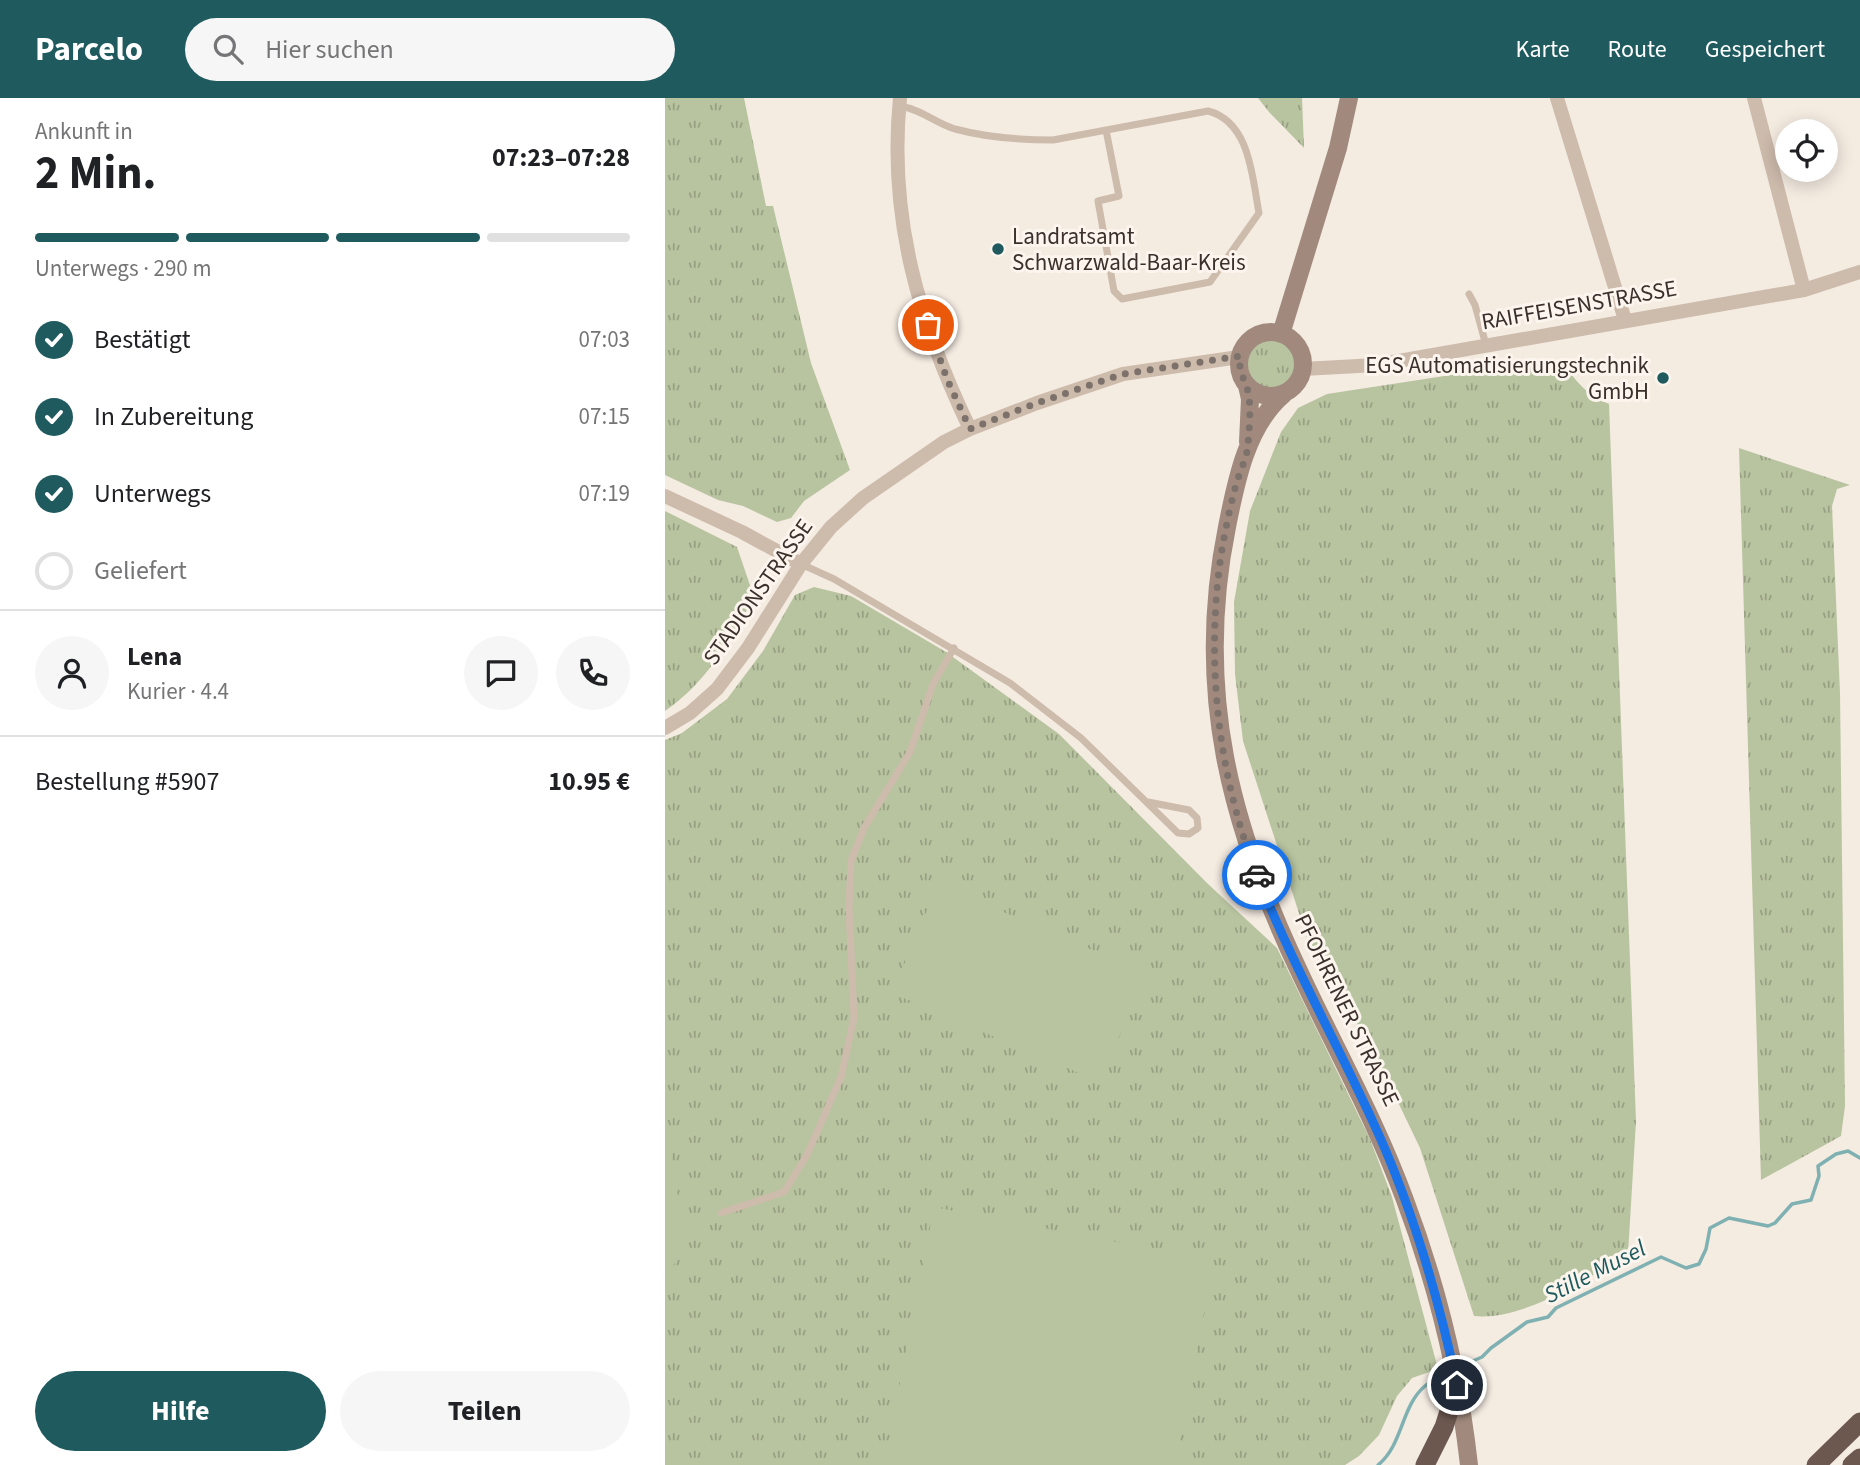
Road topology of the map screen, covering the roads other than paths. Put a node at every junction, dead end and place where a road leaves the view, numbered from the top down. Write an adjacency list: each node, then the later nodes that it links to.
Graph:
1 (1349, 98): 10 (main road)
2 (1557, 98): 9 (street)
3 (1755, 98): 7 (street)
4 (900, 102): 5 (lane); 16 (street)
5 (1106, 130): 5 (lane)
6 (1860, 272): 7 (street, RAIFFEISENSTRASSE)
7 (1804, 289): 9 (street, RAIFFEISENSTRASSE)
8 (1469, 293): 11 (lane)
9 (1625, 320): 11 (street, RAIFFEISENSTRASSE)
10 (1281, 334): 12 (main road); 13 (main road)
11 (1486, 345): 13 (street, RAIFFEISENSTRASSE)
12 (1240, 356): 14 (main road); 16 (street, STADIONSTRASSE)
13 (1303, 369): 15 (main road)
14 (1247, 386): 15 (main road); 17 (main road, PFOHRENER STRASSE)
15 (1284, 394): 17 (main road, PFOHRENER STRASSE)
16 (970, 429): 19 (street, STADIONSTRASSE)
17 (1247, 449): 24 (main road, PFOHRENER STRASSE)
18 (665, 496): 19 (street)
19 (801, 564): 20 (lane); 21 (street, STADIONSTRASSE)
20 (954, 648): 22 (lane); 23 (lane)
21 (665, 727)
22 (1148, 802): 22 (lane)
23 (721, 1213)
24 (1457, 1385): 27 (highway); 28 (main road, PFOHRENER STRASSE)
25 (1860, 1422): 29 (highway)
26 (1860, 1458): 30 (highway)
27 (1425, 1465)
28 (1469, 1465)
29 (1816, 1465)
30 (1852, 1465)

